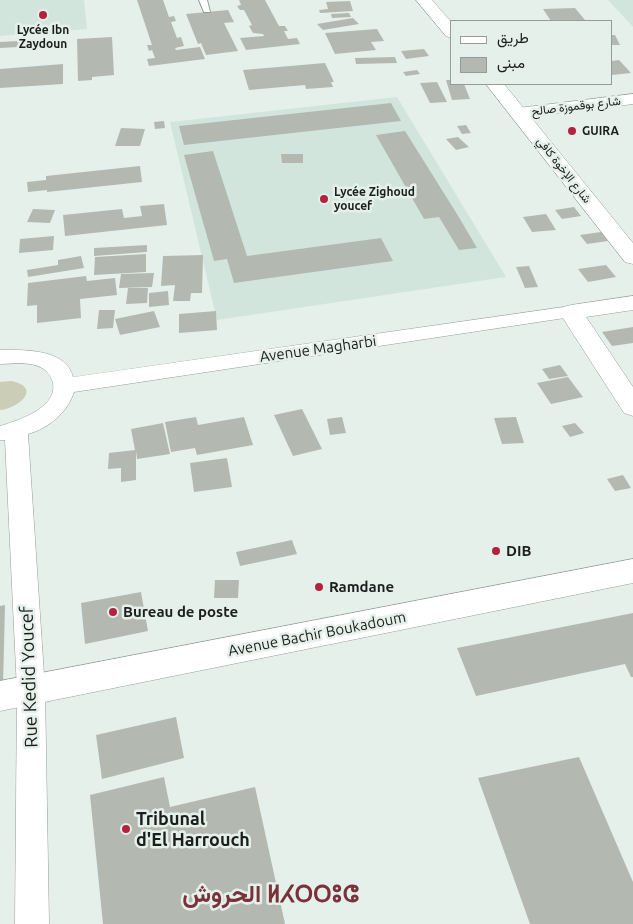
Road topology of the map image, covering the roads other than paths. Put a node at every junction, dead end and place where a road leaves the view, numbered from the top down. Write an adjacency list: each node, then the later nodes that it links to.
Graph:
1 (203, 0): 3 (lane)
2 (424, 0): 4 (main road)
3 (207, 10)
4 (450, 31)
5 (496, 85): 7 (main road, شارع الإخوة كافي)
6 (633, 100): 7 (street, شارع بوقموزة صالح)
7 (519, 113): 8 (main road, شارع الإخوة كافي)
8 (633, 257)
9 (633, 303): 10 (main road)
10 (571, 312): 12 (street, Avenue Magharbi); 13 (main road)
11 (0, 357): 12 (street)
12 (65, 386): 14 (street)
13 (633, 407)
14 (8, 432): 16 (street, Rue Kedid Youcef)
15 (633, 571): 16 (main road, Avenue Bachir Boukadoum)
16 (31, 690): 17 (main road, Avenue Bachir Boukadoum); 18 (street, Rue Kedid Youcef)
17 (0, 696)
18 (32, 924)

